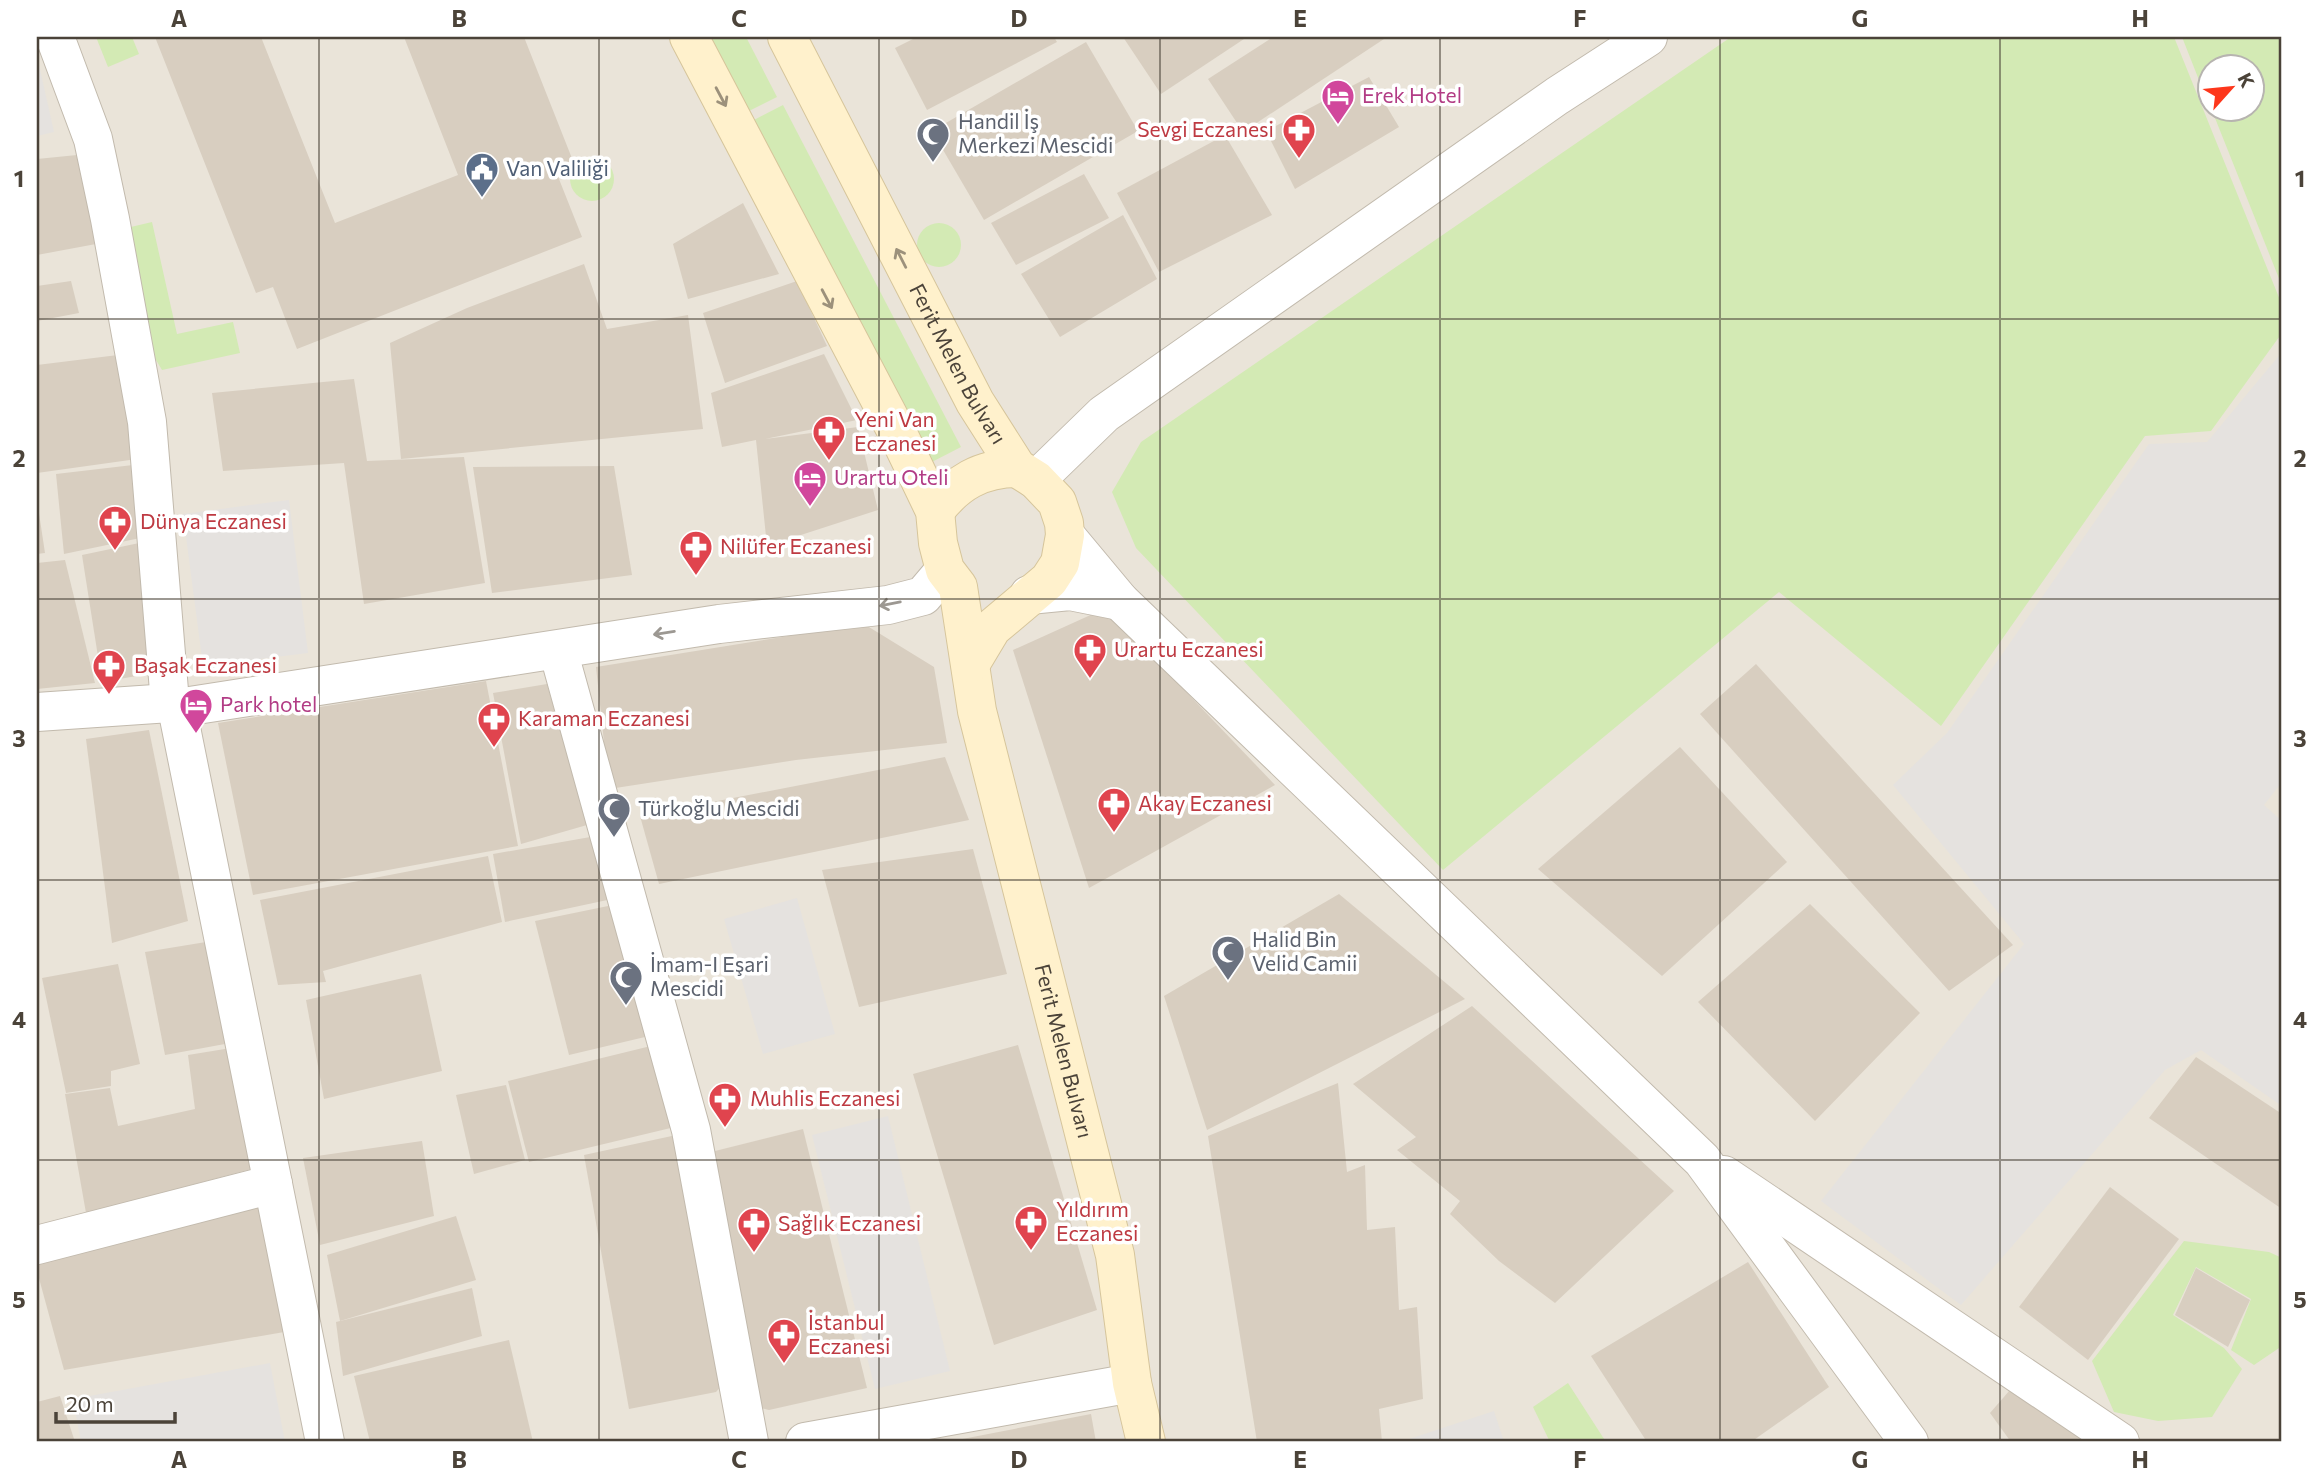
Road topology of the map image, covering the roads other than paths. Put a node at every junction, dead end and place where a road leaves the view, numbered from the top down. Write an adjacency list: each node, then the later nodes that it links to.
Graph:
1 (55, 37): 13 (street)
2 (689, 37): 6 (main road, Ferit Melen Bulvarı, one-way to 6)
3 (787, 37): 5 (main road, Ferit Melen Bulvarı, one-way to 3)
4 (1648, 37): 5 (street)
5 (1026, 474): 6 (main road); 7 (main road, Ferit Melen Bulvarı)
6 (935, 511): 8 (main road, Ferit Melen Bulvarı)
7 (1065, 535): 9 (main road, Ferit Melen Bulvarı); 10 (street)
8 (952, 578): 9 (main road); 11 (street, one-way to 11); 12 (main road, Ferit Melen Bulvarı)
9 (1029, 595): 10 (street); 12 (main road, Ferit Melen Bulvarı)
10 (1120, 601): 15 (street)
11 (558, 650): 13 (street); 20 (street)
12 (971, 663): 18 (main road, Ferit Melen Bulvarı)
13 (174, 705): 14 (street); 16 (street)
14 (37, 712)
15 (1702, 1160): 23 (street); 24 (street)
16 (273, 1184): 17 (street); 19 (street)
17 (37, 1245)
18 (1132, 1383): 21 (street); 22 (main road, Ferit Melen Bulvarı)
19 (325, 1442)
20 (749, 1442)
21 (805, 1442)
22 (1146, 1442)
23 (1909, 1442)
24 (2120, 1442)

